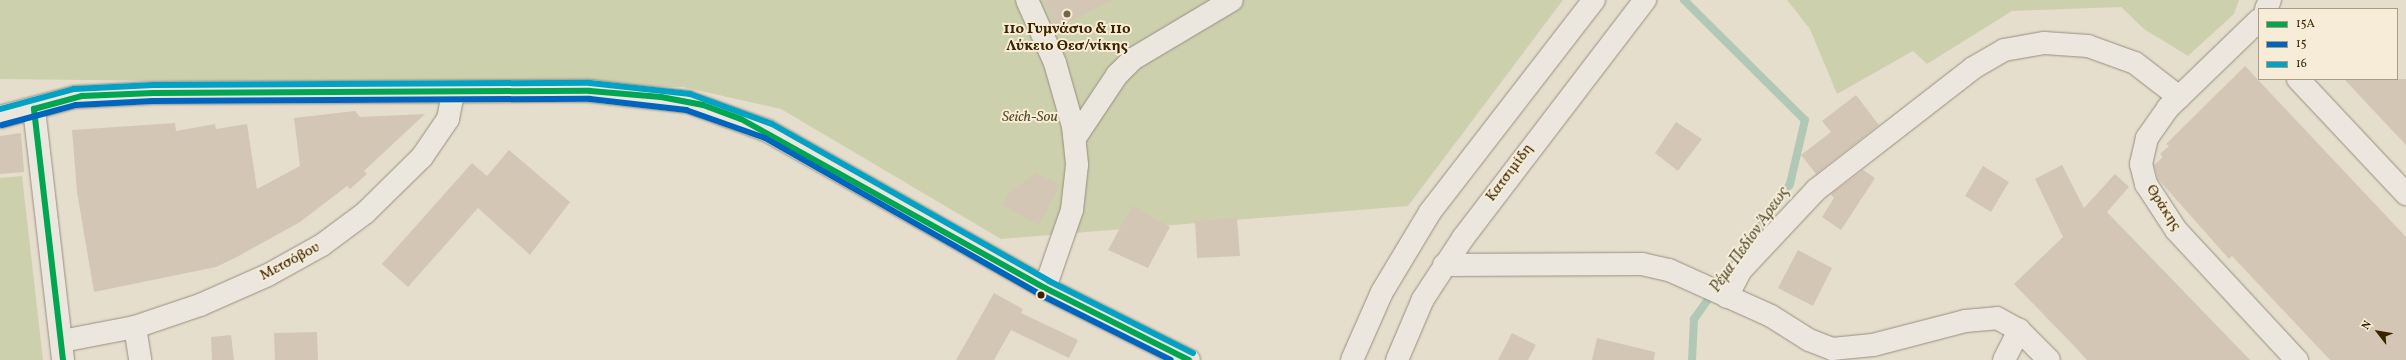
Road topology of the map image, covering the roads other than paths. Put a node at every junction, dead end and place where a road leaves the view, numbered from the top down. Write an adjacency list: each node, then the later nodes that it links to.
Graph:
1 (1027, 0): 11 (street)
2 (1232, 0): 11 (street)
3 (1594, 0): 22 (street)
4 (1645, 0): 13 (street, Κατσιμίδη)
5 (2256, 29): 8 (street, Θράκης)
6 (2299, 80): 12 (street)
7 (453, 93): 9 (street); 14 (street); 17 (street, Μετσόβου)
8 (2179, 97): 15 (street); 26 (street, Θράκης)
9 (34, 109): 10 (street); 18 (street)
10 (0, 117)
11 (1075, 138): 14 (street)
12 (2406, 194)
13 (1444, 264): 15 (street); 23 (street, Κατσιμίδη)
14 (1045, 288): 21 (street)
15 (1718, 293): 19 (street)
16 (2012, 325): 19 (street); 24 (street); 25 (street)
17 (135, 327): 18 (street, Μετσόβου); 20 (street)
18 (63, 351)
19 (1834, 355)
20 (140, 360)
21 (1189, 360)
22 (1352, 360)
23 (1397, 360)
24 (2004, 360)
25 (2049, 360)
26 (2298, 360)

